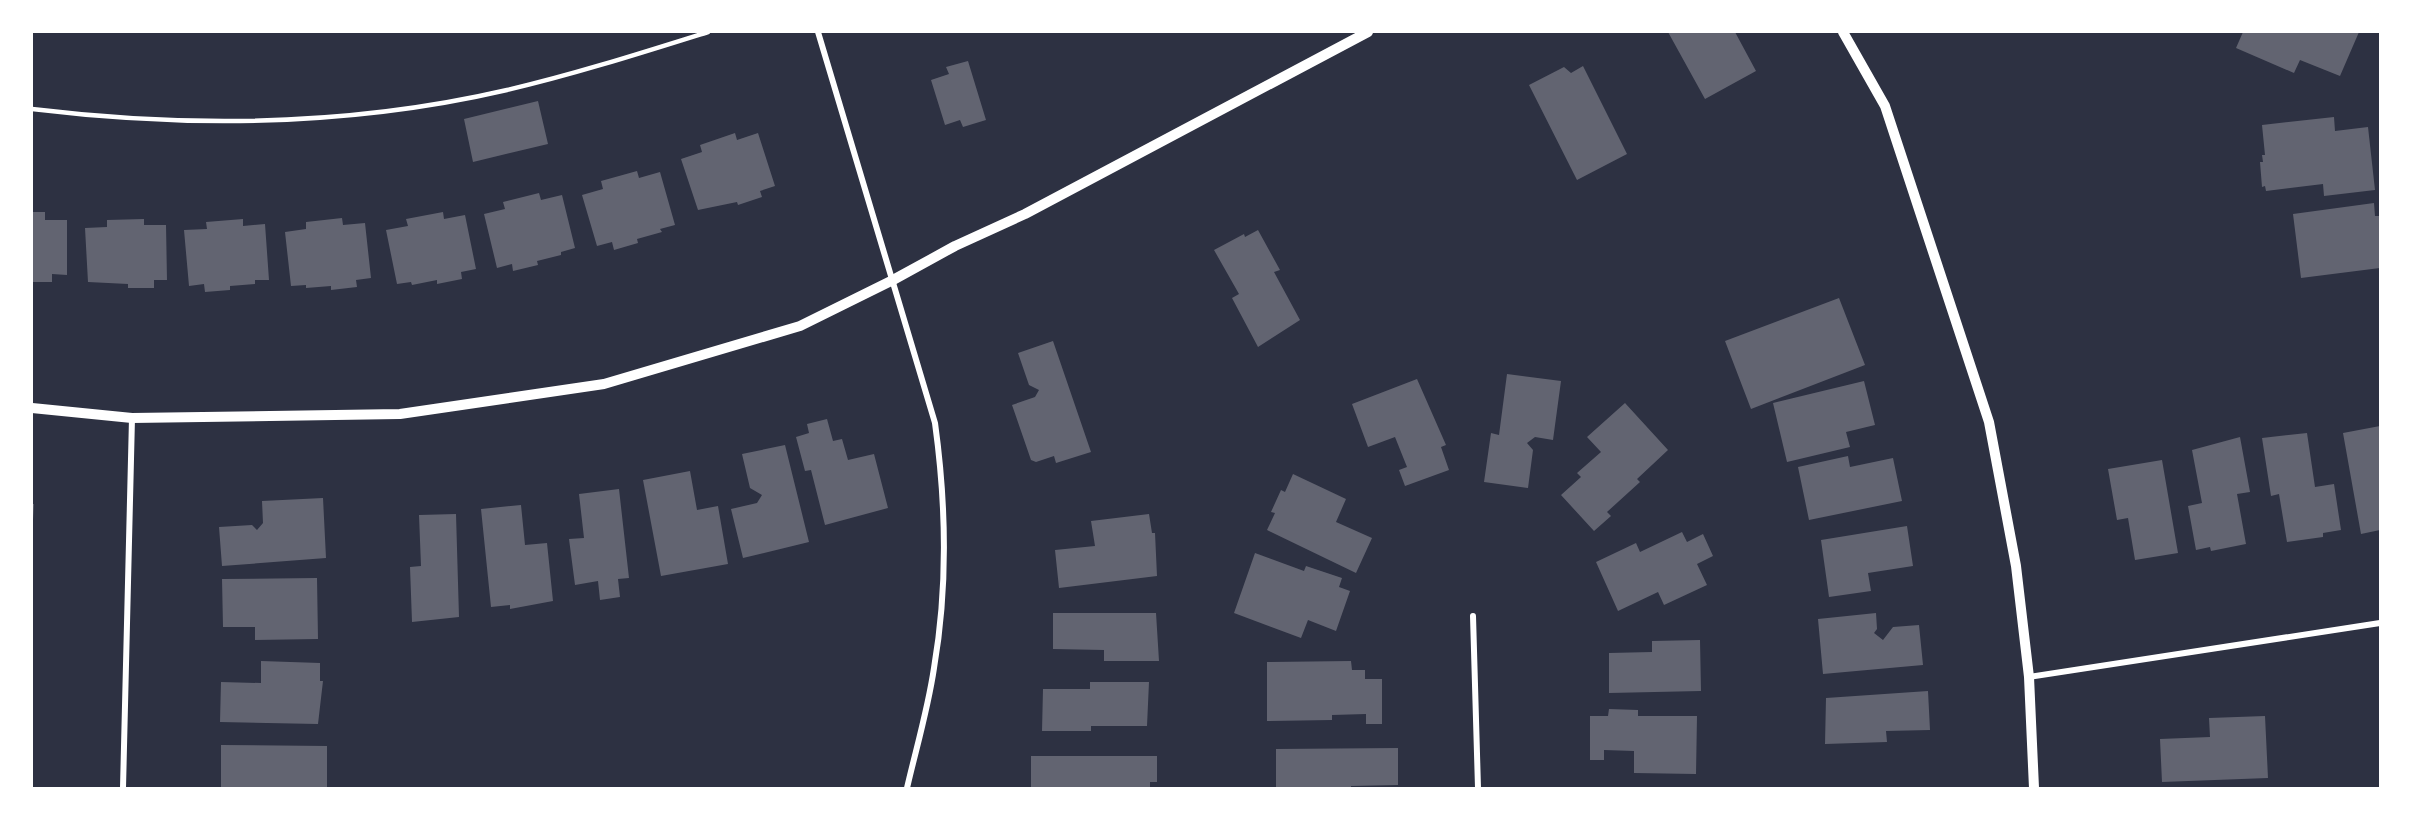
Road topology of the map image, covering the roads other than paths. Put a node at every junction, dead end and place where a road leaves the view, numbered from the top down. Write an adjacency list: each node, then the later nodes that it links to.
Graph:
1 (708, 32): 5 (lane)
2 (819, 32): 6 (street)
3 (1368, 32): 6 (street)
4 (1843, 32): 11 (street)
5 (32, 109)
6 (893, 280): 8 (street); 13 (street)
7 (32, 408): 8 (street)
8 (132, 418): 12 (street)
9 (1473, 616): 14 (street)
10 (2380, 623): 11 (street)
11 (2029, 676): 15 (street)
12 (123, 789)
13 (907, 789)
14 (1478, 789)
15 (2034, 789)

